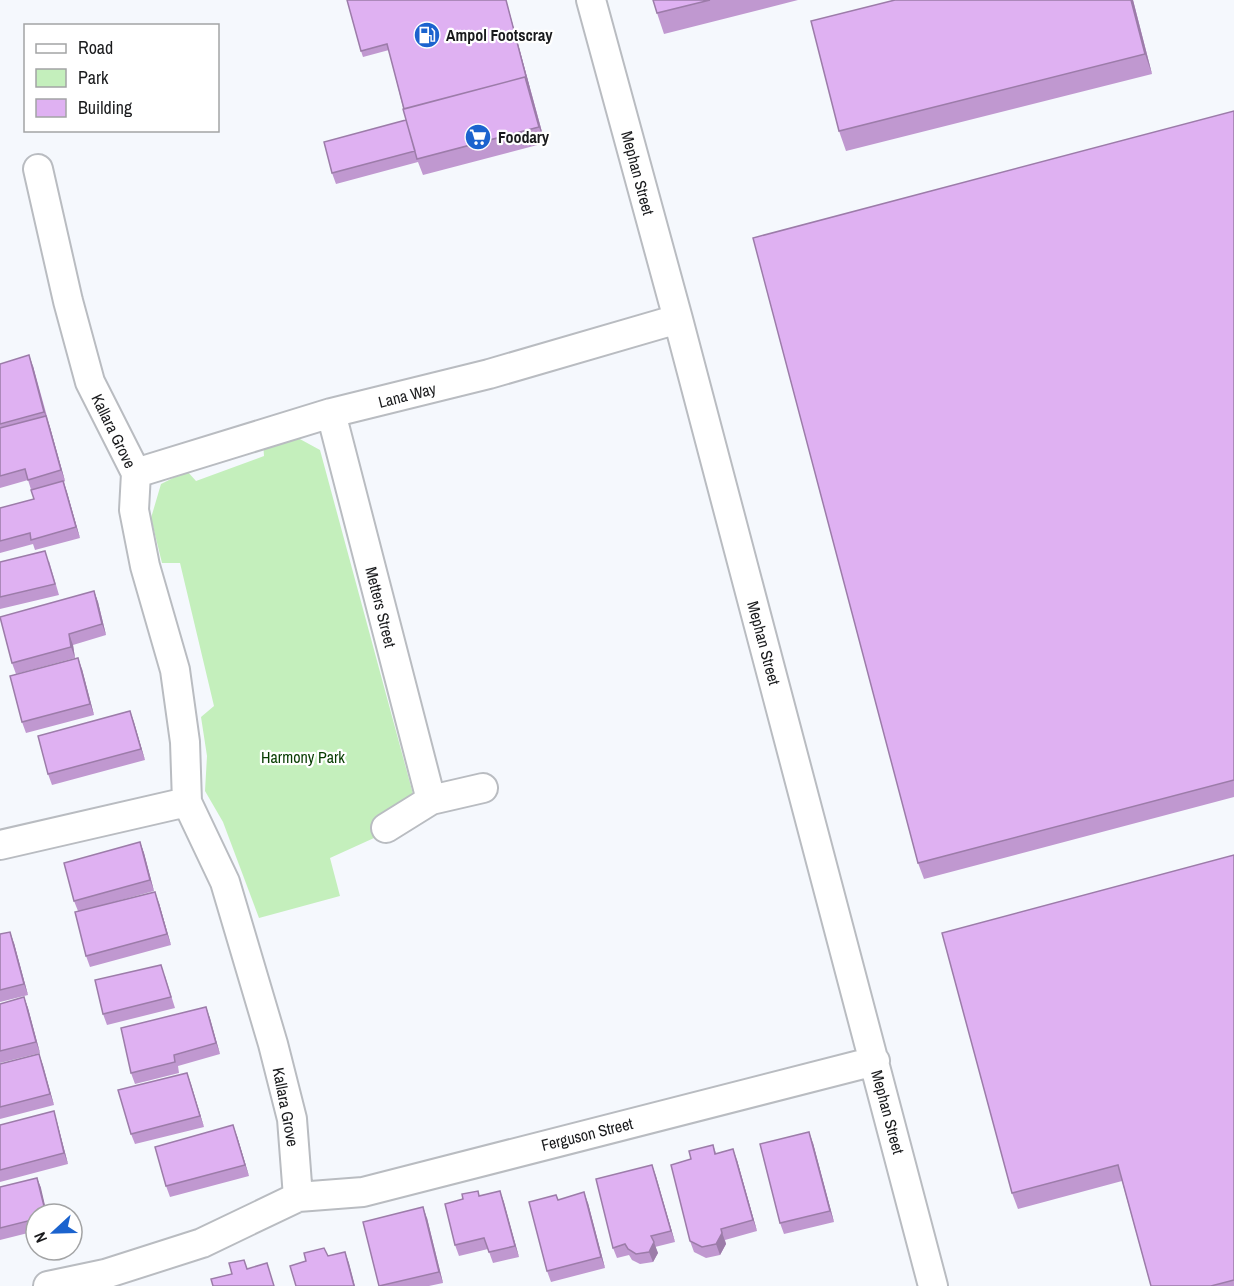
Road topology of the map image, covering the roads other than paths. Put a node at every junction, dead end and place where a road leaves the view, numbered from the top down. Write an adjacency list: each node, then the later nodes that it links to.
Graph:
1 (591, 0): 3 (street, Mephan Street)
2 (38, 169): 5 (street, Kallara Grove)
3 (678, 320): 4 (street, Lana Way); 11 (street, Mephan Street)
4 (331, 413): 5 (street, Lana Way); 7 (street, Metters Street)
5 (136, 473): 8 (street, Kallara Grove)
6 (483, 788): 7 (street)
7 (430, 800): 9 (street)
8 (187, 802): 10 (street); 12 (street, Kallara Grove)
9 (386, 828)
10 (0, 845)
11 (874, 1061): 12 (street, Ferguson Street); 14 (street, Mephan Street)
12 (298, 1197): 13 (street)
13 (48, 1286)
14 (933, 1286)

